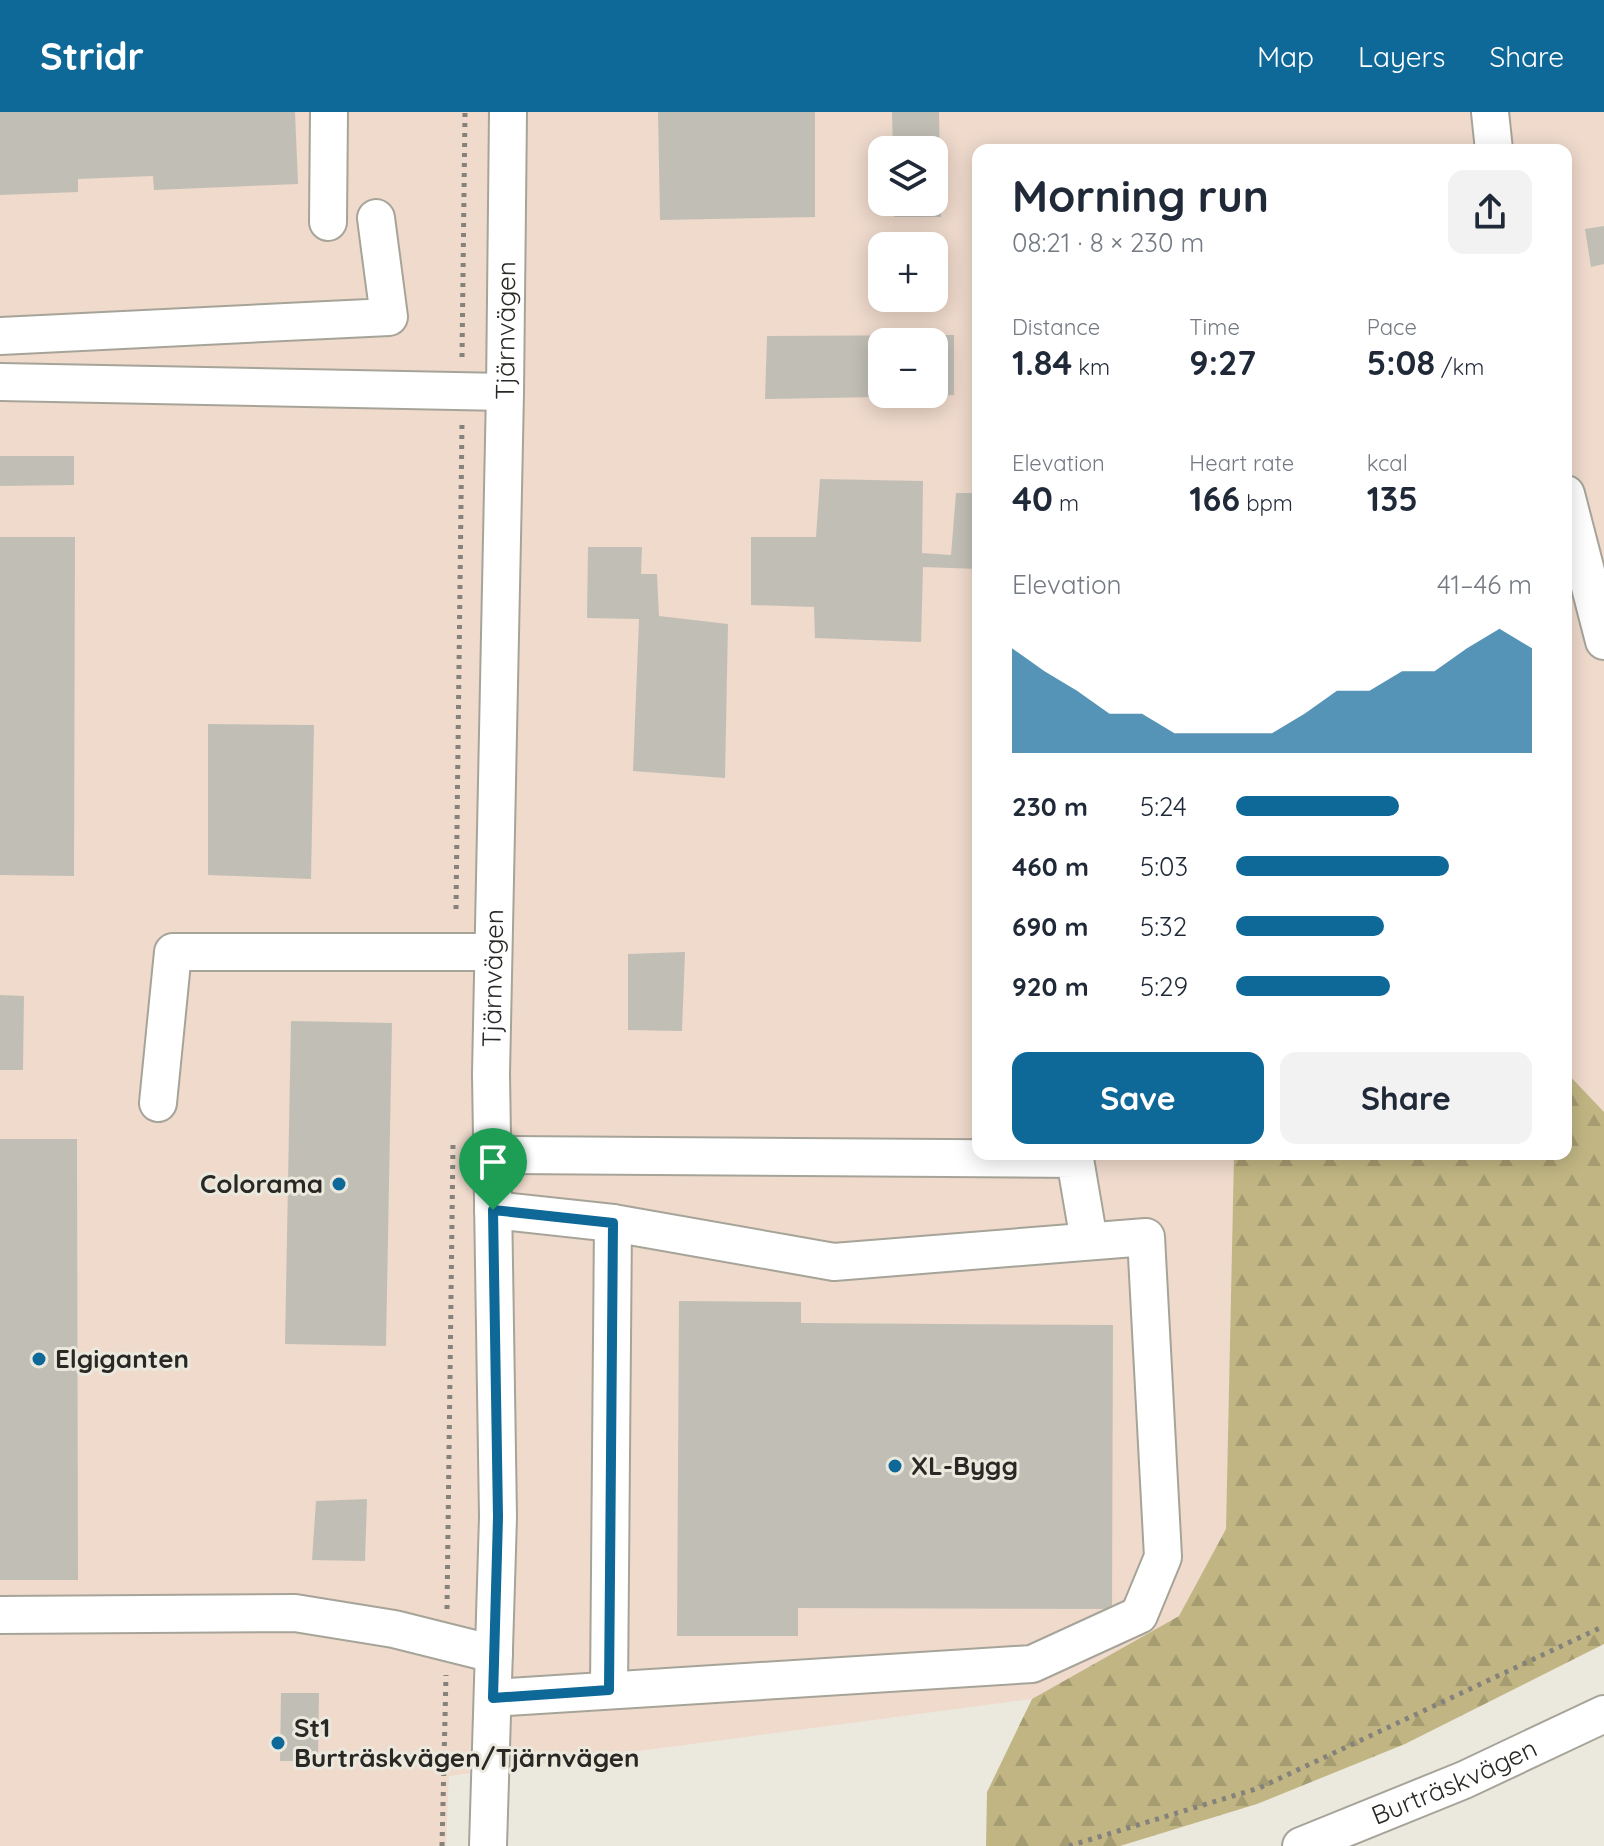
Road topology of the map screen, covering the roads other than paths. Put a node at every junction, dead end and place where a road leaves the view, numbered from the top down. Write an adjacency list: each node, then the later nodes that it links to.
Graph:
1 (329, 112): 6 (street)
2 (508, 112): 9 (street, Tjärnvägen)
3 (1490, 112): 4 (street)
4 (1493, 144)
5 (376, 218): 7 (street)
6 (328, 222)
7 (0, 336)
8 (0, 382): 9 (street)
9 (505, 392): 12 (street, Tjärnvägen)
10 (1572, 517): 11 (street)
11 (1604, 641)
12 (493, 952): 13 (street); 14 (street, Tjärnvägen)
13 (158, 1103)
14 (492, 1155): 15 (street); 17 (street, Tjärnvägen)
15 (972, 1158)
16 (1075, 1160): 19 (street)
17 (493, 1210): 18 (street); 21 (street, Tjärnvägen)
18 (613, 1223): 19 (street); 22 (street)
19 (1089, 1241): 22 (street)
20 (0, 1615): 21 (street)
21 (494, 1654): 23 (street, Tjärnvägen)
22 (609, 1690): 23 (street)
23 (493, 1698): 25 (street, Tjärnvägen)
24 (1604, 1714): 26 (street, Burträskvägen)
25 (488, 1846)
26 (1301, 1846)

